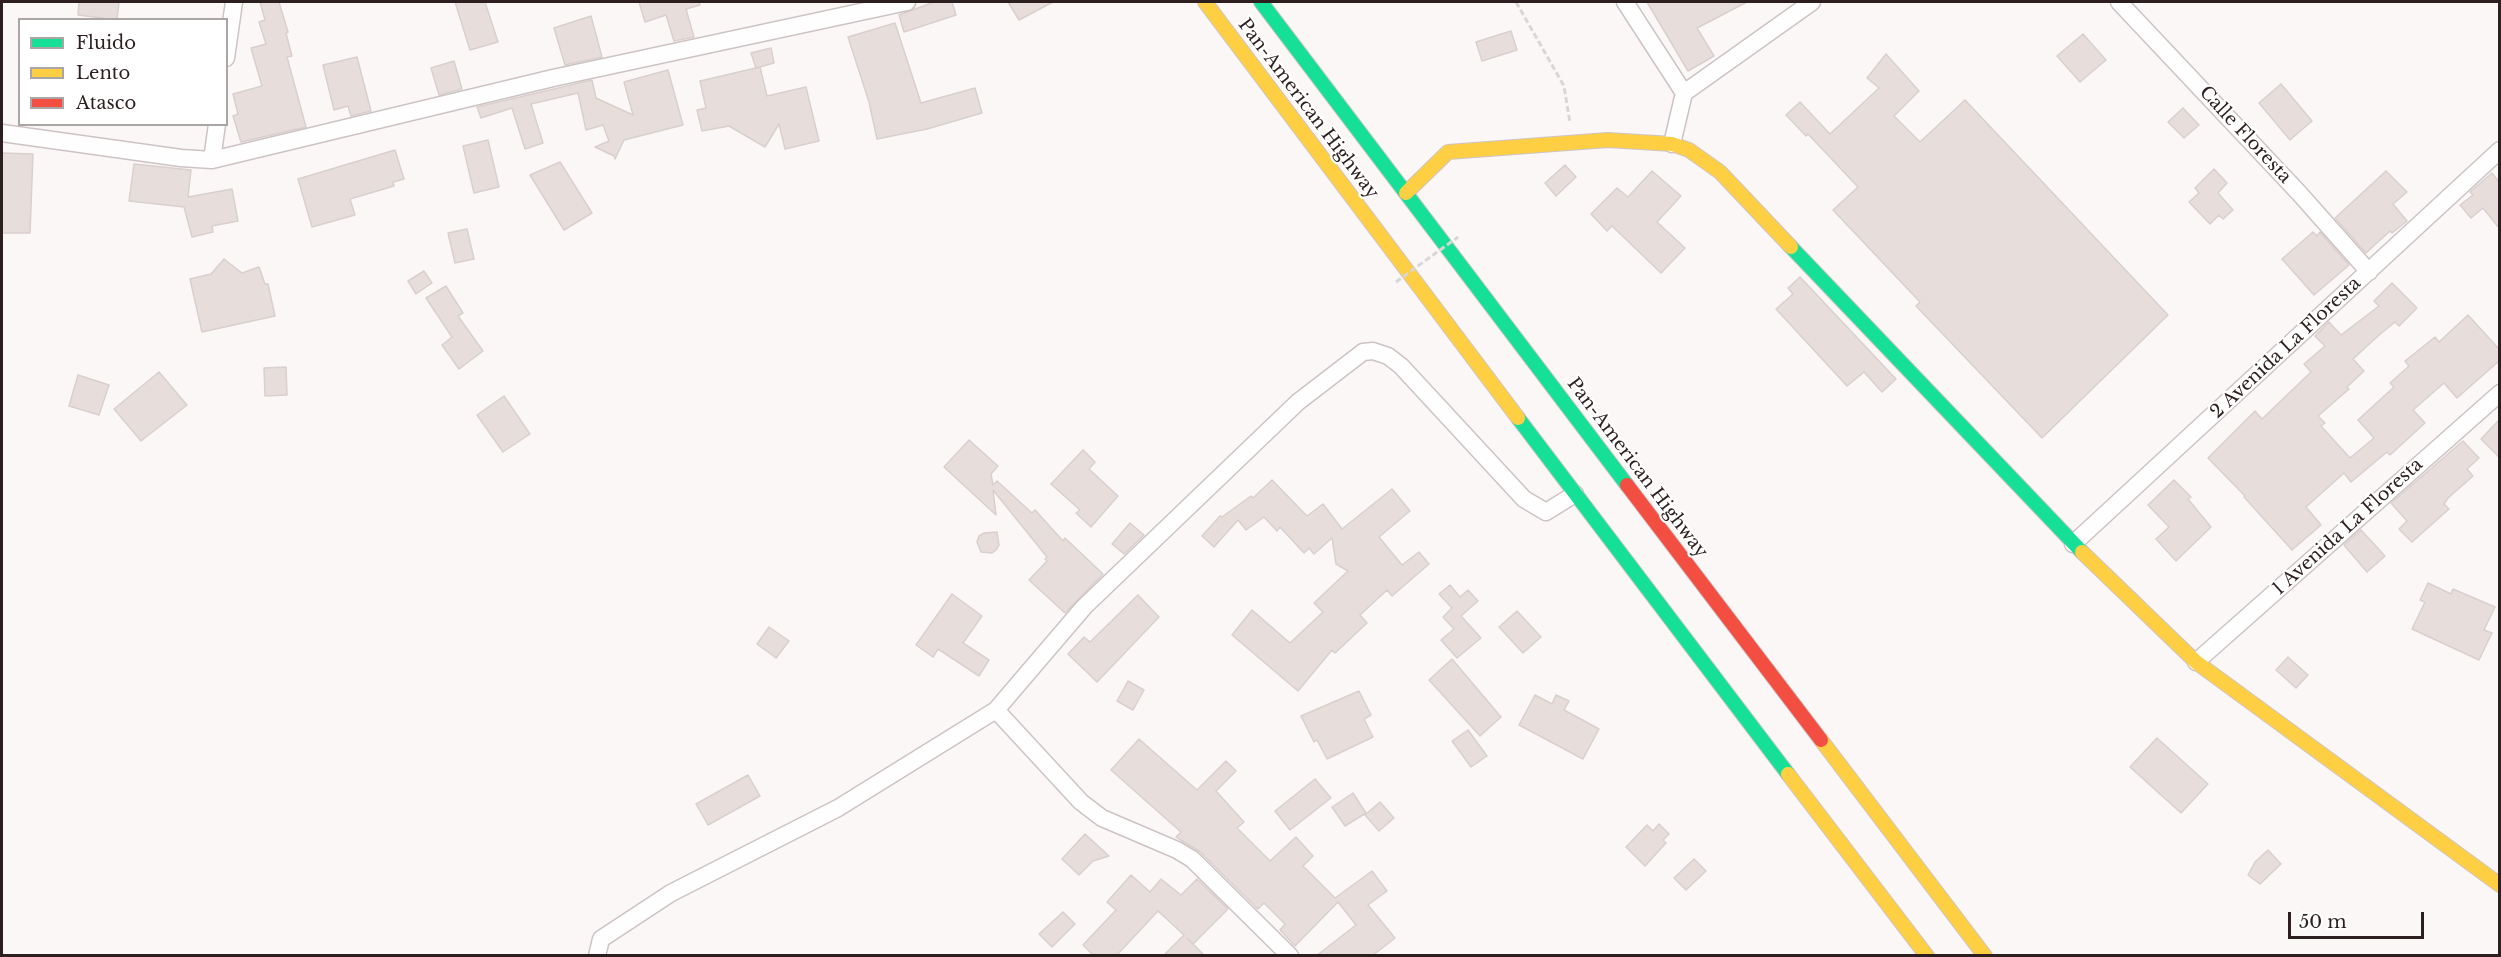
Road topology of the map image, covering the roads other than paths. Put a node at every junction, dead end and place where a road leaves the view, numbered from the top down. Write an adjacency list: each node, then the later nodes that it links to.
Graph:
1 (234, 2): 8 (street)
2 (907, 2): 14 (street)
3 (1204, 2): 17 (main road, Pan-American Highway)
4 (1261, 2): 15 (main road, Pan-American Highway)
5 (1625, 2): 9 (street)
6 (1812, 2): 9 (street)
7 (2119, 2): 16 (street, Calle Floresta)
8 (228, 44)
9 (1684, 93): 12 (street)
10 (217, 126): 14 (street)
11 (2, 133): 14 (street)
12 (1672, 144): 15 (main road); 24 (main road)
13 (2499, 150): 16 (street, 2 Avenida La Floresta)
14 (212, 160)
15 (1407, 193): 20 (main road, Pan-American Highway)
16 (2369, 272): 24 (street, 2 Avenida La Floresta)
17 (1464, 345): 18 (main road); 22 (main road, Pan-American Highway)
18 (1500, 370)
19 (2499, 393): 26 (street, 1 Avenida La Floresta)
20 (1584, 426): 21 (main road); 25 (main road, Pan-American Highway)
21 (1591, 465)
22 (1578, 488): 27 (street); 31 (main road, Pan-American Highway)
23 (1618, 497): 25 (main road)
24 (2073, 544): 26 (main road)
25 (1739, 632): 32 (main road, Pan-American Highway)
26 (2196, 662): 28 (main road)
27 (996, 710): 29 (street); 30 (street)
28 (2499, 885)
29 (597, 956)
30 (1290, 956)
31 (1927, 956)
32 (1985, 956)

